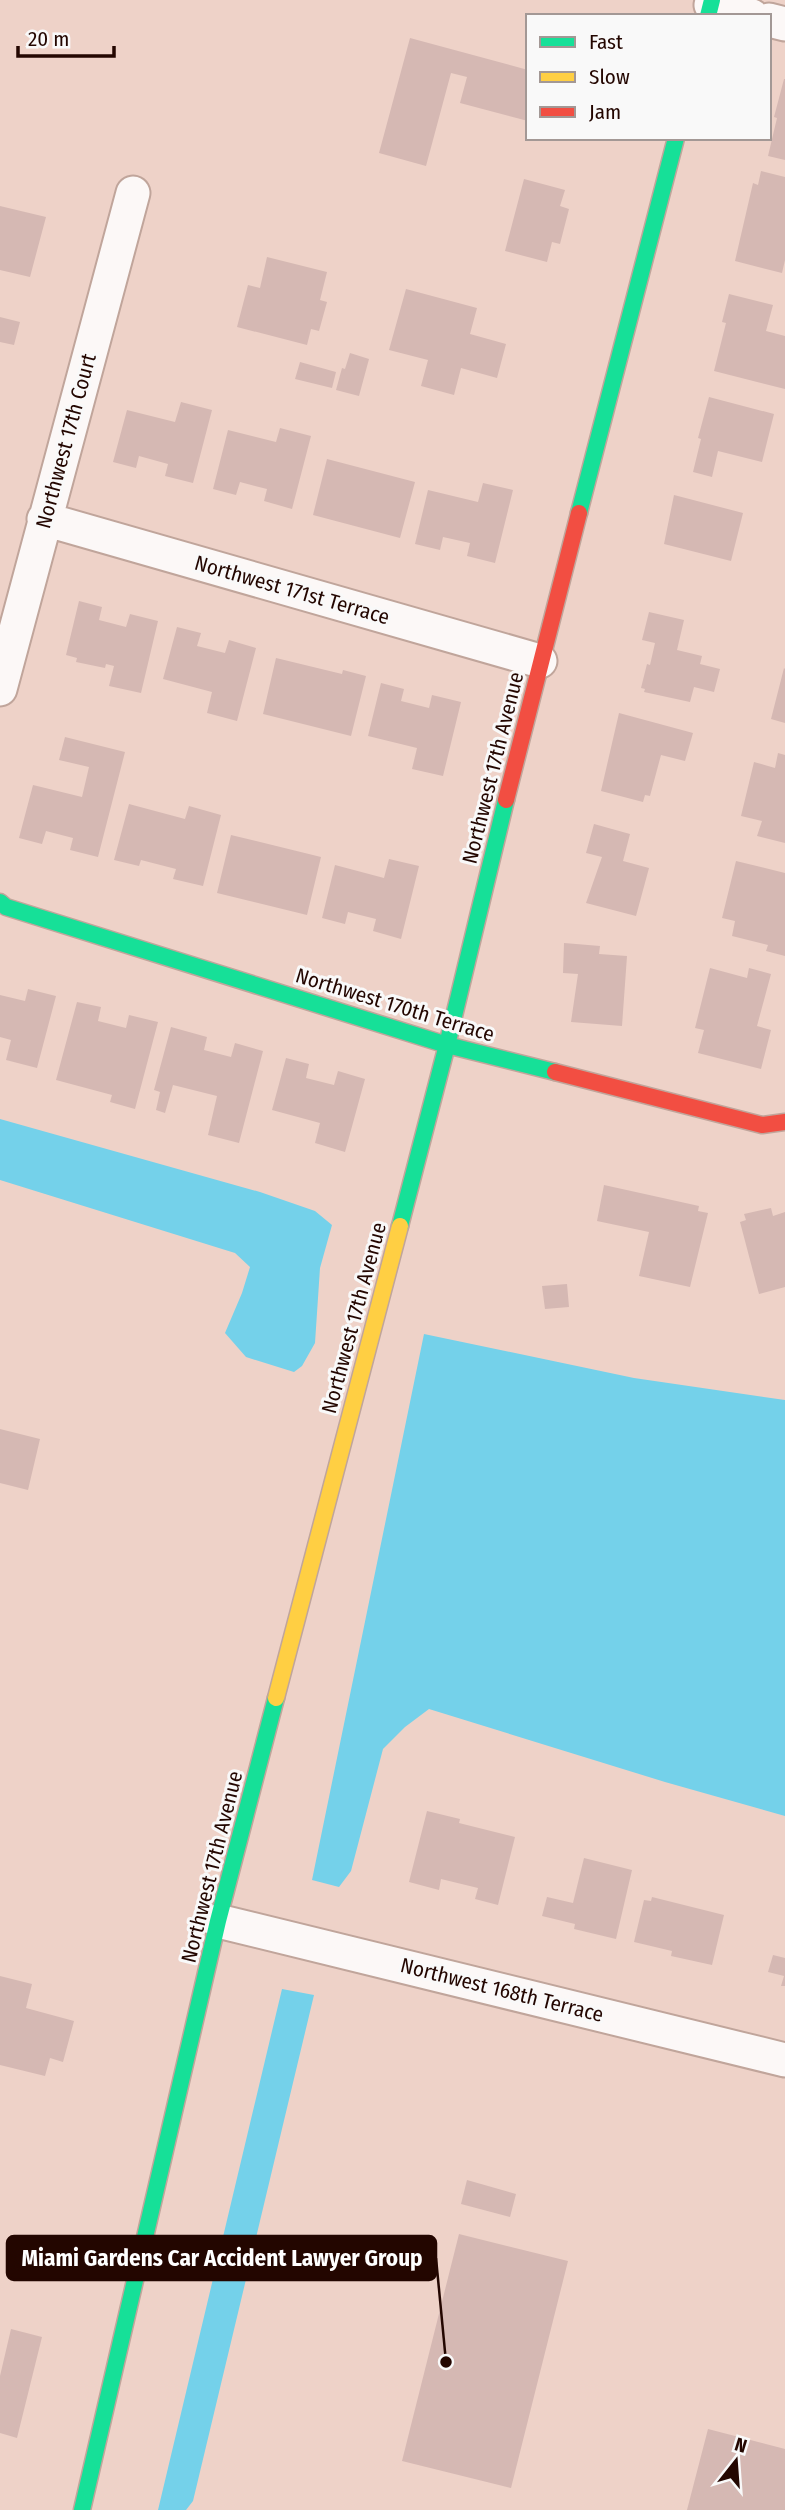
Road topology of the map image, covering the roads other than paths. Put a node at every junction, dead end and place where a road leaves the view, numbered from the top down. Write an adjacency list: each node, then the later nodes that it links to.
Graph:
1 (710, 7): 2 (street)
2 (743, 14)
3 (675, 140): 6 (street, Northwest 17th Avenue)
4 (133, 193): 5 (street, Northwest 17th Court)
5 (44, 519): 6 (street, Northwest 171st Terrace); 7 (street, Northwest 17th Court)
6 (540, 661): 9 (street, Northwest 17th Avenue)
7 (0, 689)
8 (0, 902): 9 (street, Northwest 170th Terrace)
9 (447, 1045): 10 (street, Northwest 170th Terrace); 11 (street, Northwest 17th Avenue)
10 (785, 1122)
11 (218, 1921): 12 (street, Northwest 168th Terrace); 13 (street, Northwest 17th Avenue)
12 (785, 2060)
13 (82, 2510)

